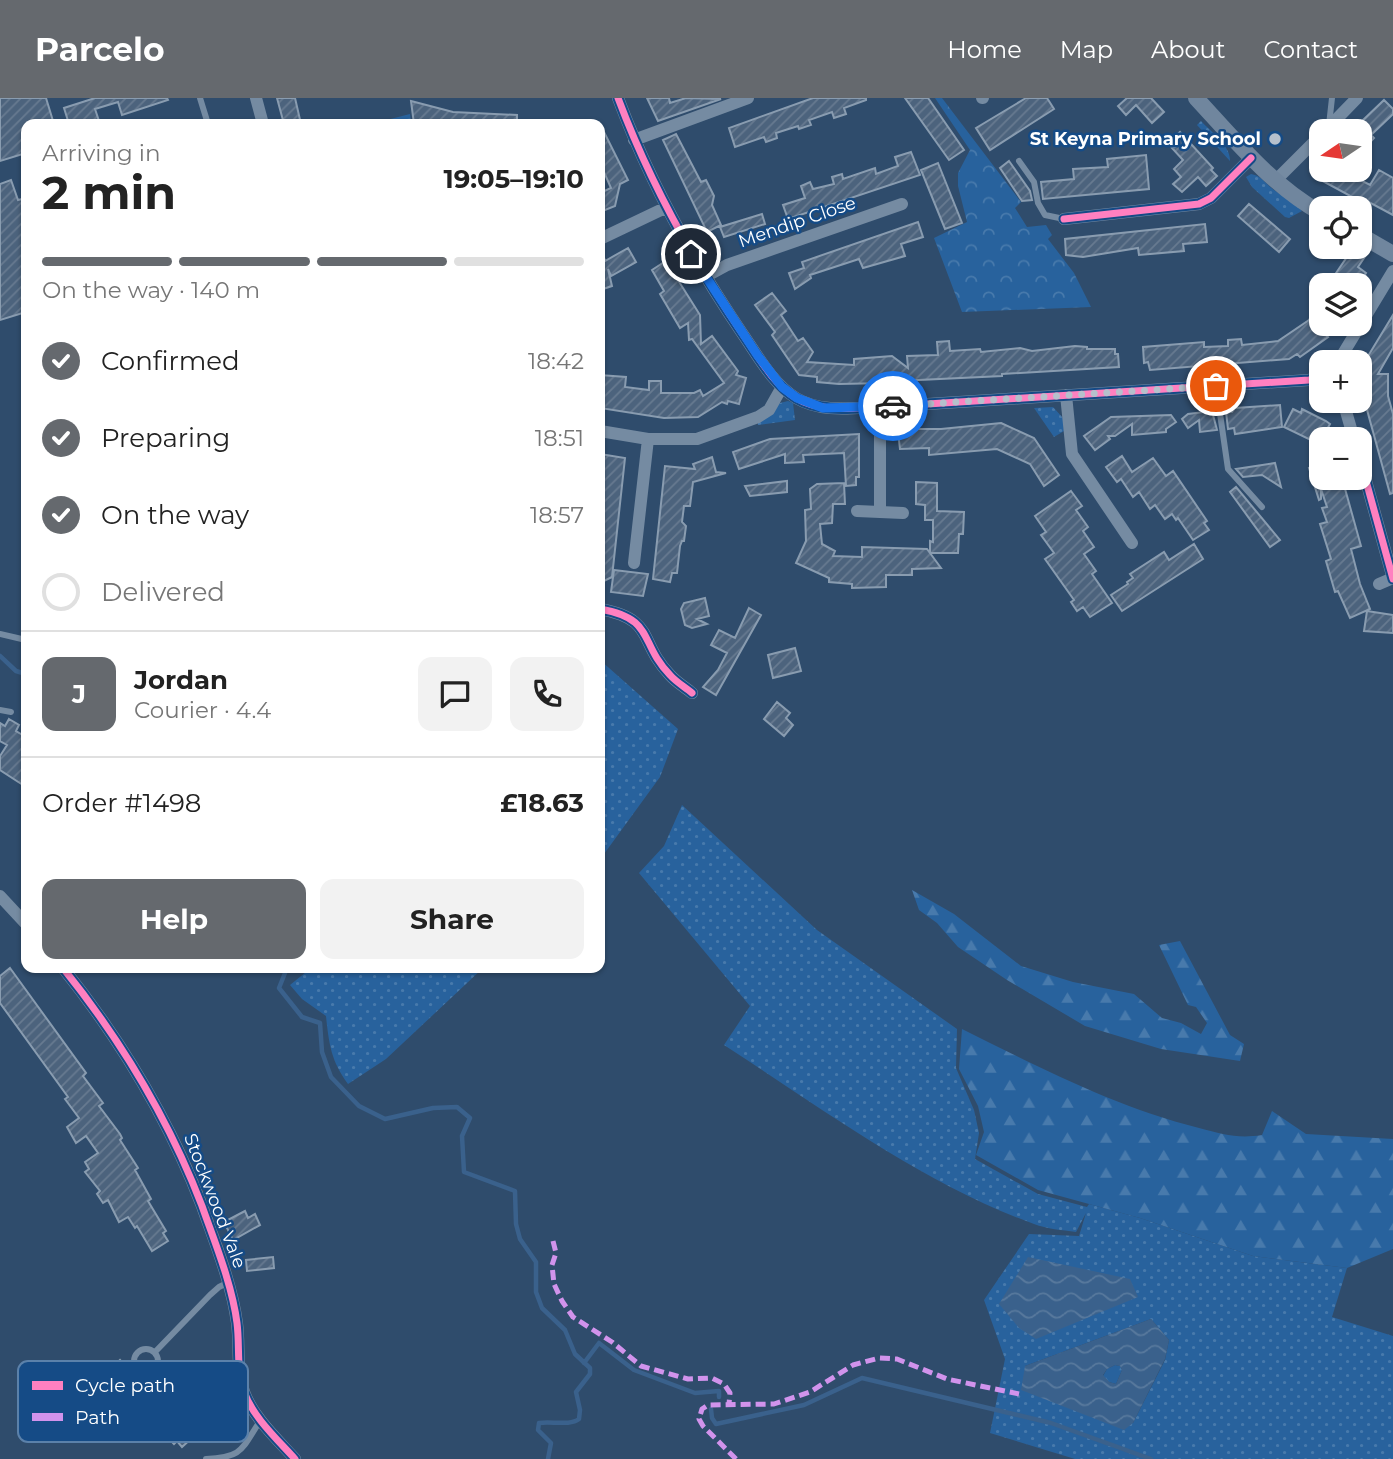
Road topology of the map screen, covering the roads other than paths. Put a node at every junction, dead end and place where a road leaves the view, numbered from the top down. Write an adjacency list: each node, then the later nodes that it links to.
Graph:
1 (200, 98): 8 (lane)
2 (256, 98): 9 (street)
3 (618, 98): 12 (street)
4 (748, 98): 12 (street)
5 (1196, 98): 14 (street)
6 (1332, 98): 10 (lane)
7 (1357, 98): 11 (street)
8 (206, 119)
9 (262, 119)
10 (1328, 119)
11 (1337, 119)
12 (634, 140): 19 (street)
13 (1309, 147): 16 (street)
14 (1251, 158): 16 (street); 20 (street)
15 (1019, 161): 20 (lane)
16 (1276, 179): 18 (street)
17 (902, 204): 25 (street, Mendip Close)
18 (1309, 206)
19 (665, 208): 21 (street); 25 (street)
20 (1064, 219)
21 (605, 237)
22 (1372, 242): 23 (street)
23 (1393, 254)
24 (1393, 271): 26 (street)
25 (705, 277): 29 (street)
26 (1345, 350)
27 (1309, 380): 28 (street)
28 (1216, 386): 30 (street); 35 (lane)
29 (782, 387): 31 (street); 33 (street)
30 (1066, 395): 31 (street); 39 (street)
31 (880, 407): 37 (street)
32 (605, 432): 33 (street)
33 (648, 439): 40 (street)
34 (1369, 490): 41 (street)
35 (1262, 508)
36 (857, 511): 37 (street)
37 (880, 512): 38 (street)
38 (903, 513)
39 (1132, 543)
40 (634, 563)
41 (1393, 578): 42 (street)
42 (1378, 584)
43 (605, 610): 46 (street)
44 (0, 634): 45 (lane)
45 (21, 639)
46 (692, 693)
47 (0, 710): 48 (lane)
48 (11, 712)
49 (0, 896): 50 (street)
50 (21, 919)
51 (67, 973): 52 (street, Stockwood Vale)
52 (227, 1283): 53 (lane); 56 (street, Stockwood Vale)
53 (155, 1352): 54 (lane); 55 (lane)
54 (134, 1361)
55 (159, 1361)
56 (239, 1361)
57 (248, 1399): 58 (street, Stockwood Vale)
58 (261, 1419): 59 (lane); 62 (street, Stockwood Vale)
59 (248, 1438)
60 (246, 1442): 61 (lane)
61 (206, 1459)
62 (295, 1459)

